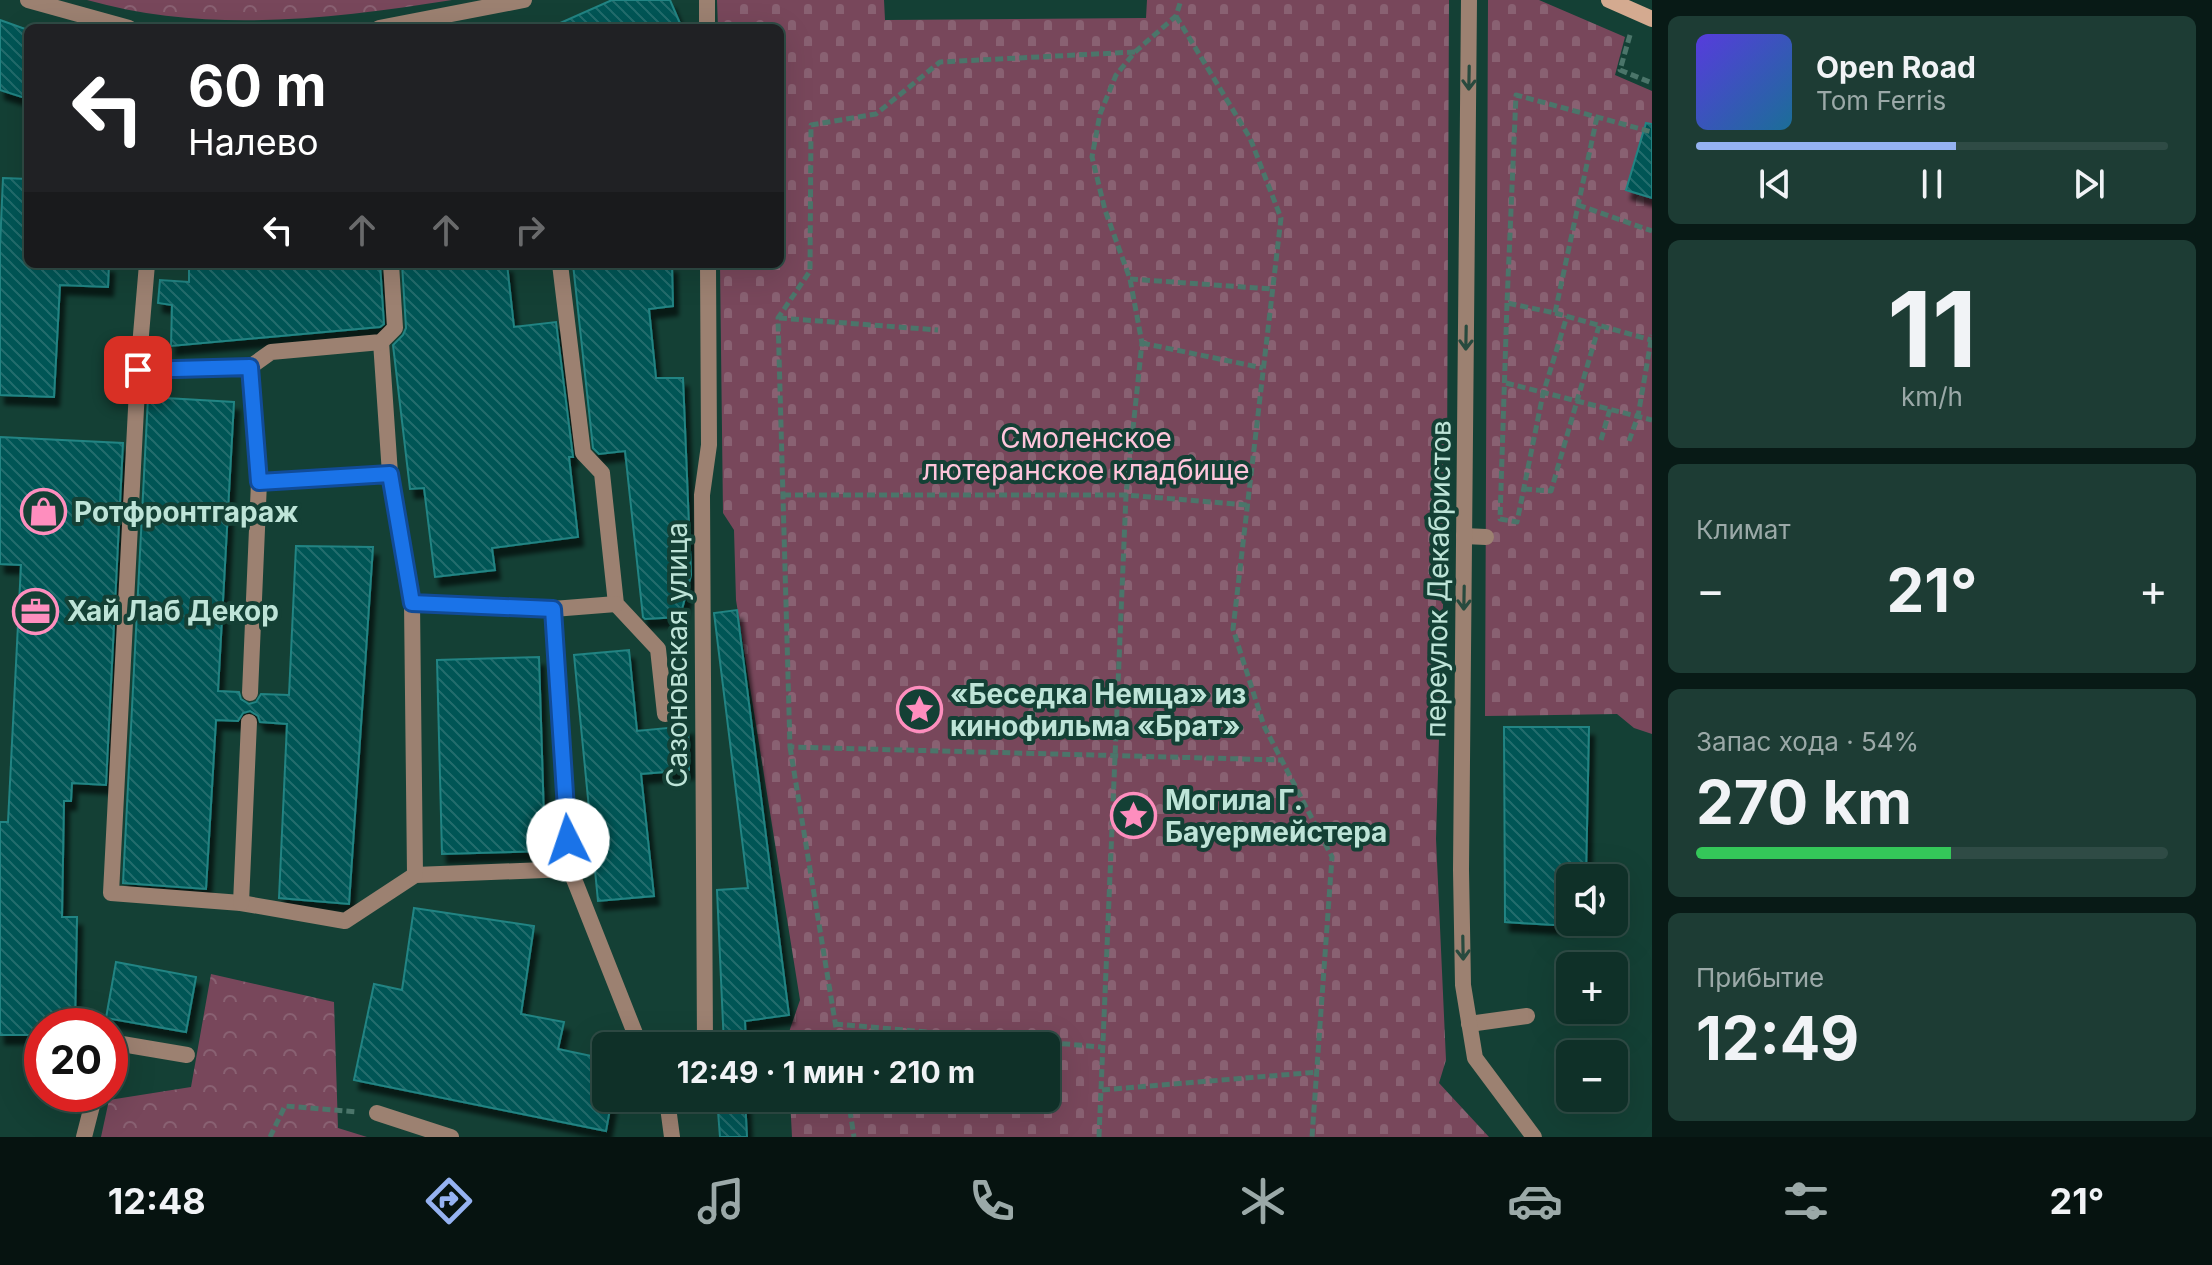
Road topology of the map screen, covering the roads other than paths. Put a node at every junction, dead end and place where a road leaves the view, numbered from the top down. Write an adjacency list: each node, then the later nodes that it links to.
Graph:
1 (28, 0): 7 (street)
2 (524, 0): 8 (street)
3 (707, 0): 9 (street)
4 (1469, 0): 19 (street, переулок Декабристов, one-way to 19)
5 (1609, 0): 6 (main road)
6 (1652, 19)
7 (78, 22)
8 (438, 23)
9 (707, 24)
10 (147, 268): 16 (street)
11 (391, 268): 14 (street)
12 (560, 268): 22 (street)
13 (708, 268): 33 (street, Сазоновская улица)
14 (381, 342): 15 (street); 17 (street)
15 (250, 367): 16 (street); 18 (street)
16 (138, 370): 29 (street)
17 (390, 474): 18 (street); 21 (street)
18 (259, 482): 24 (street)
19 (1464, 536): 20 (street); 31 (street, переулок Декабристов, one-way to 31)
20 (1486, 537)
21 (412, 603): 23 (street); 28 (street)
22 (616, 604): 23 (street); 25 (street)
23 (553, 609): 27 (street)
24 (250, 693)
25 (665, 714)
26 (249, 722): 29 (street)
27 (570, 869): 28 (street); 32 (street)
28 (415, 875): 29 (street)
29 (241, 903)
30 (1527, 1016): 31 (street)
31 (1469, 1024): 42 (street, переулок Декабристов)
32 (634, 1032)
33 (705, 1032)
34 (128, 1045): 35 (street)
35 (187, 1055)
36 (90, 1112): 39 (street)
37 (670, 1112): 41 (street)
38 (377, 1113): 40 (street)
39 (84, 1137)
40 (451, 1137)
41 (672, 1137)
42 (1534, 1137)

